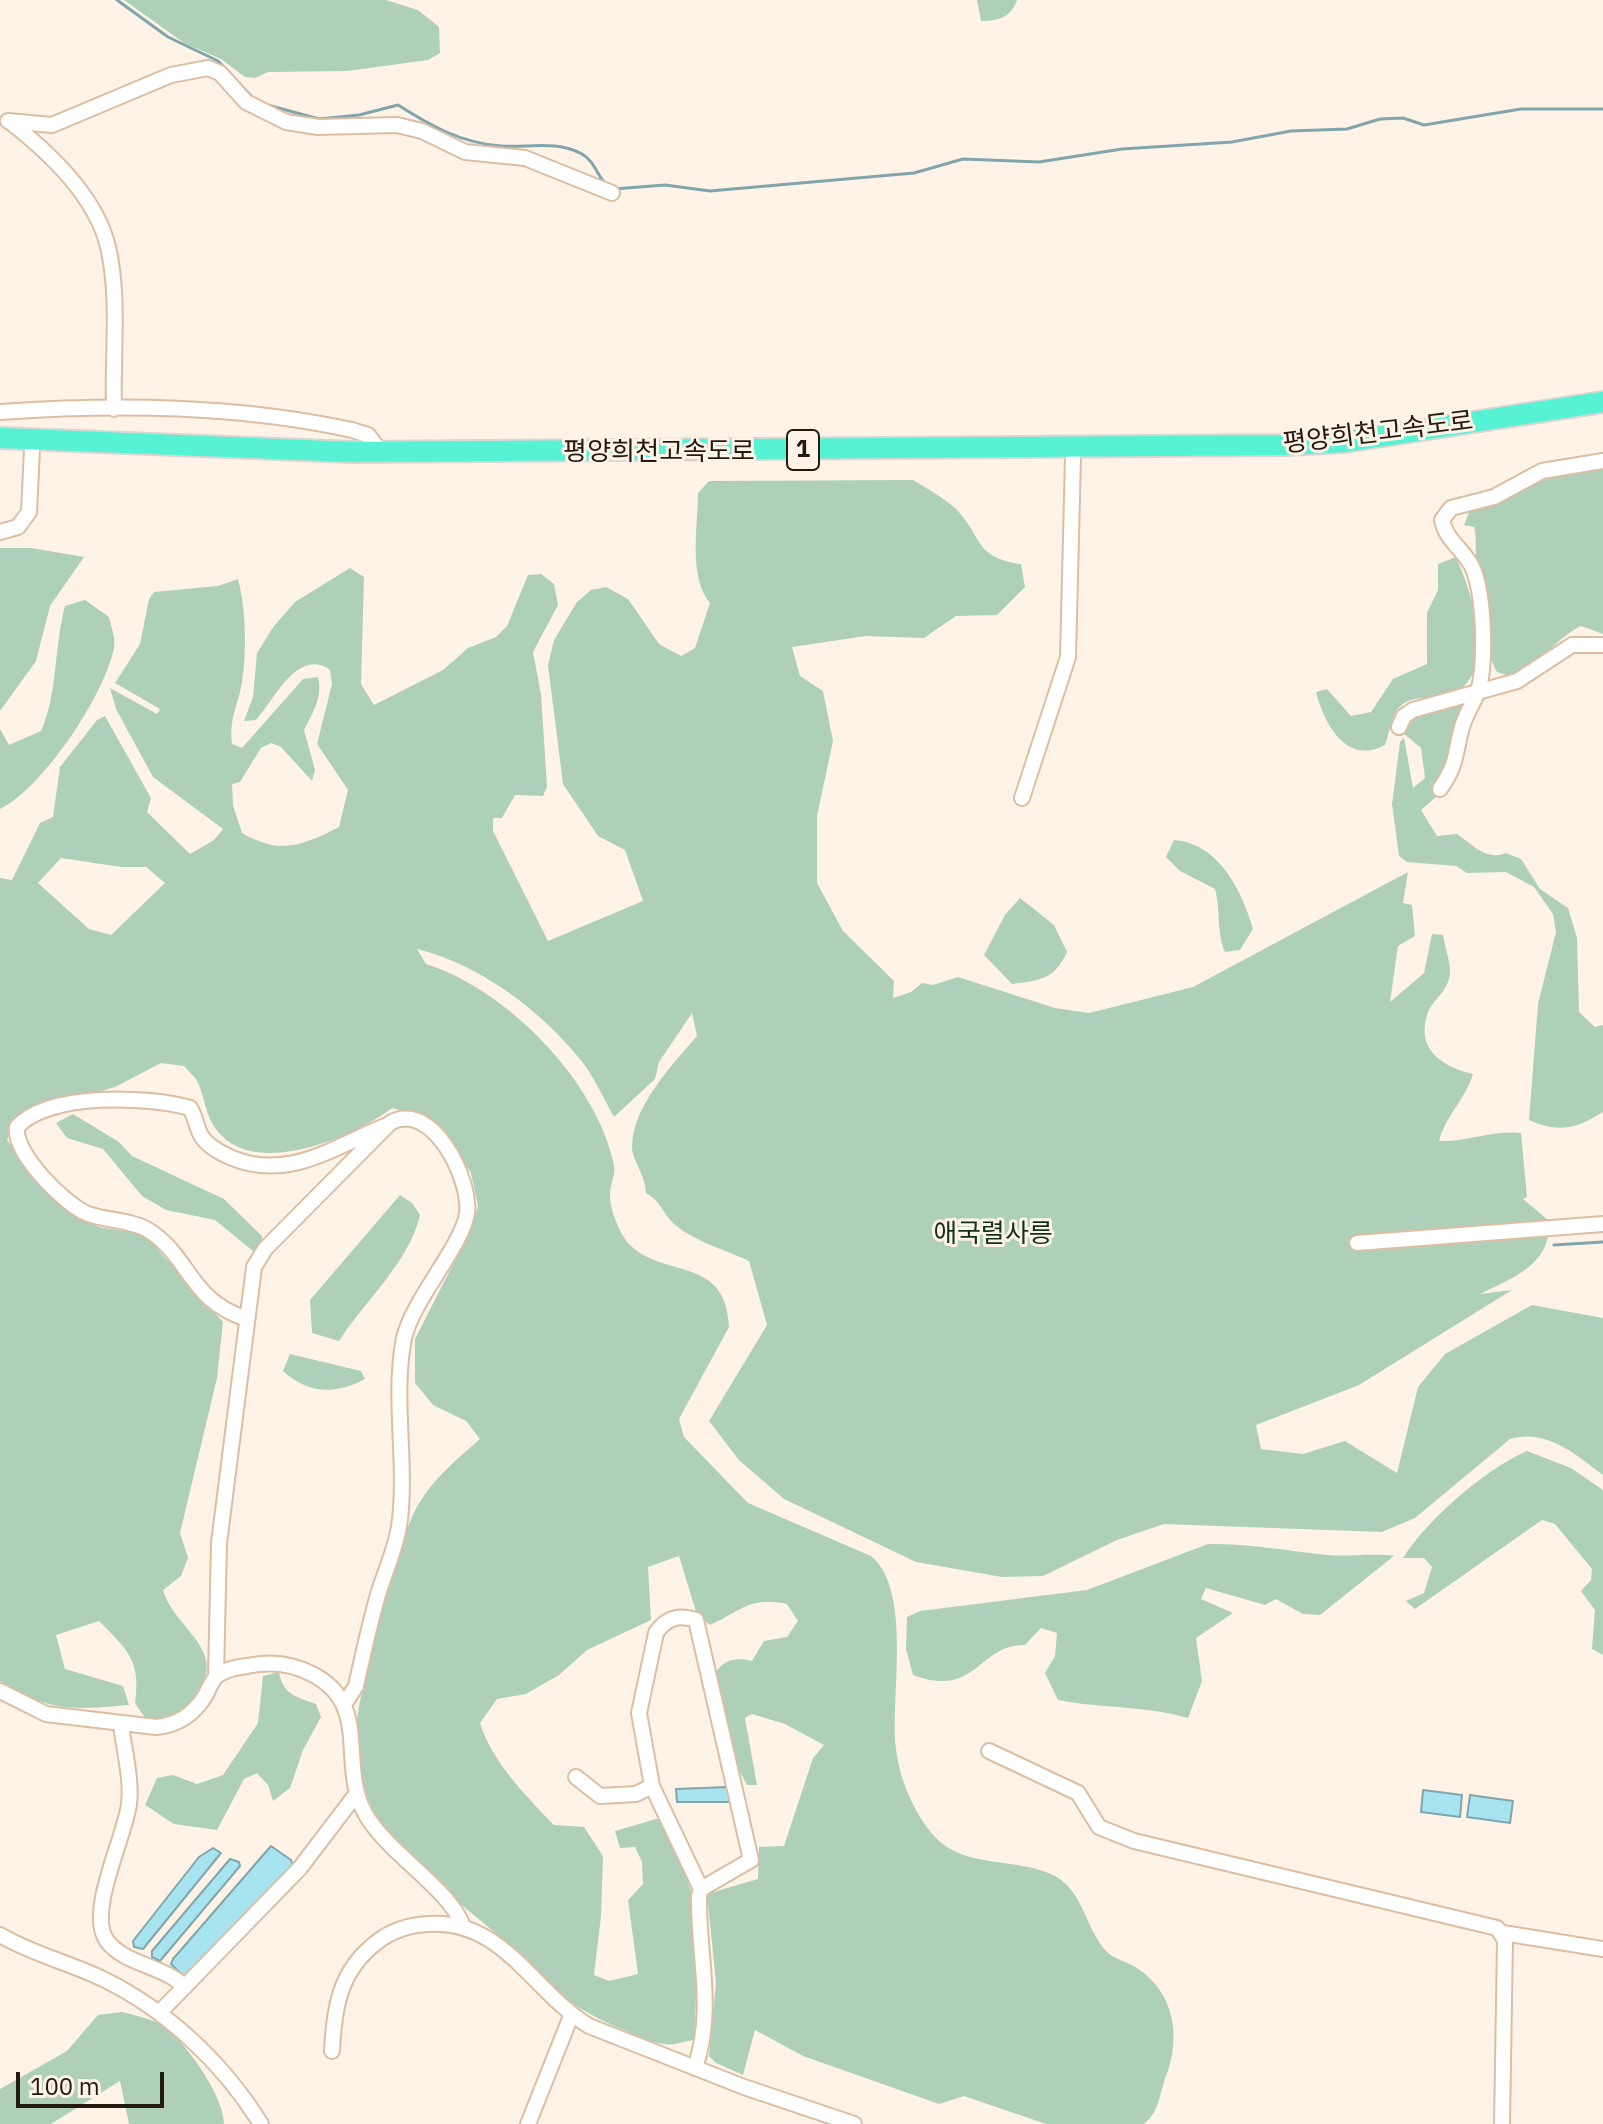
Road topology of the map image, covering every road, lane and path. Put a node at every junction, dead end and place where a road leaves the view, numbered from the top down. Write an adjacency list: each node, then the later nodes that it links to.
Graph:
1 (4, 118): 2 (street); 4 (street)
2 (612, 193)
3 (1603, 402): 10 (highway, 평양희천고속도로 / 1)
4 (114, 409): 6 (street); 10 (street)
5 (1603, 410): 11 (highway, 평양희천고속도로 / 1)
6 (0, 412)
7 (0, 438): 10 (highway, 평양희천고속도로 / 1)
8 (0, 448): 9 (highway, 평양희천고속도로 / 1)
9 (32, 449): 11 (highway, 평양희천고속도로 / 1); 13 (street)
10 (381, 452)
11 (1073, 457): 18 (street)
12 (1603, 461): 15 (street)
13 (0, 532)
14 (1603, 645): 15 (street)
15 (1477, 694): 16 (street); 17 (street)
16 (1399, 727)
17 (1440, 789)
18 (1022, 798)
19 (390, 1123): 22 (street); 22 (street); 25 (street)
20 (1603, 1224): 21 (street)
21 (1357, 1243)
22 (247, 1319): 23 (street)
23 (216, 1676): 25 (street); 26 (street)
24 (0, 1691): 26 (street)
25 (345, 1703): 30 (street)
26 (121, 1725): 36 (street)
27 (989, 1751): 33 (street)
28 (576, 1777): 29 (street)
29 (652, 1786): 31 (street); 31 (street)
30 (357, 1793): 32 (street); 36 (street)
31 (701, 1889): 40 (street)
32 (462, 1924): 38 (street); 39 (street)
33 (1503, 1933): 35 (street); 44 (street)
34 (1, 1937): 37 (street)
35 (1603, 1949)
36 (185, 1987): 37 (street)
37 (160, 2012): 41 (street)
38 (571, 2016): 40 (street); 42 (street)
39 (332, 2051)
40 (695, 2068): 43 (street)
41 (261, 2124)
42 (528, 2124)
43 (854, 2124)
44 (1502, 2124)

